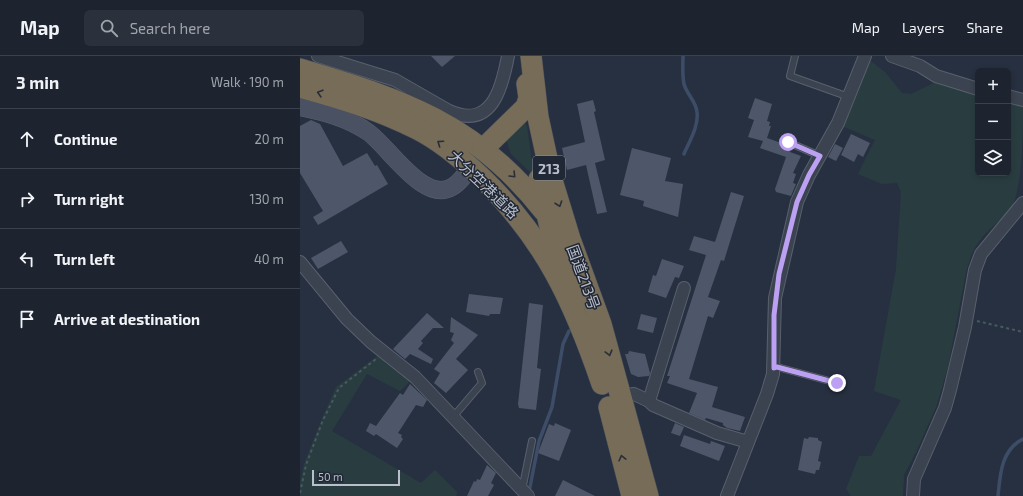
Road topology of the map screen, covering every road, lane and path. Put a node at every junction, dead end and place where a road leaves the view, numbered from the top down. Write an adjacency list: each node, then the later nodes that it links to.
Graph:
1 (318, 56): 2 (street)
2 (508, 56)
3 (521, 56): 9 (highway, 国道213号 / 213)
4 (529, 56): 16 (highway); 24 (highway, 国道213号 / 213, one-way to 24)
5 (795, 56): 12 (lane)
6 (865, 56): 12 (street)
7 (892, 56): 11 (street)
8 (300, 69): 18 (highway, 大分空港道路 / 213)
9 (521, 80): 16 (highway, 国道213号 / 213); 18 (highway)
10 (300, 87): 20 (highway, 大分空港道路 / 213, one-way to 10)
11 (975, 88)
12 (849, 97): 19 (street)
13 (1011, 97): 14 (street)
14 (1023, 100)
15 (300, 107): 20 (street)
16 (526, 107): 18 (highway); 22 (highway, 国道213号 / 213)
17 (788, 142): 19 (lane)
18 (483, 149): 20 (highway); 22 (highway, 大分空港道路 / 213, one-way to 22)
19 (820, 156): 29 (street)
20 (470, 167): 32 (highway, 大分空港道路 / 213)
21 (1023, 203): 26 (street)
22 (546, 212): 24 (highway, 大分空港道路 / 213); 32 (highway, 国道213号 / 213)
23 (300, 262): 28 (street)
24 (584, 276): 33 (highway, 国道213号 / 213, one-way to 33)
25 (684, 288): 34 (street)
26 (966, 318): 27 (path); 43 (street)
27 (1023, 332)
28 (385, 353): 35 (street); 38 (path)
29 (774, 368): 31 (lane); 37 (street)
30 (478, 372): 35 (lane)
31 (837, 383)
32 (602, 384): 40 (highway, 国道213号 / 213, one-way to 32)
33 (620, 396): 34 (street); 41 (highway, 国道213号 / 213)
34 (649, 401): 37 (street)
35 (453, 417): 39 (street)
36 (532, 441): 39 (lane)
37 (748, 442): 42 (street)
38 (300, 492)
39 (525, 493)
40 (632, 496)
41 (648, 496)
42 (727, 496)
43 (913, 496)

